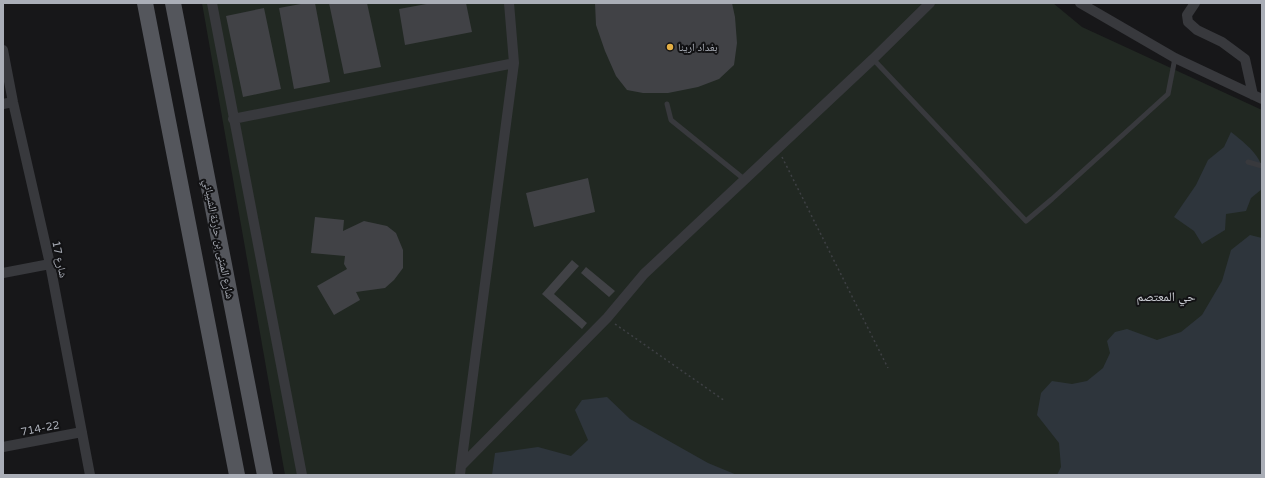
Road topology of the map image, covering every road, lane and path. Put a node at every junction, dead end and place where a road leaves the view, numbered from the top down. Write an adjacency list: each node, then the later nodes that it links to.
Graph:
1 (145, 3): 29 (main road)
2 (173, 3): 30 (main road, شارع المثنى بن حارثة الشيباني)
3 (212, 3): 15 (street)
4 (509, 3): 11 (street)
5 (930, 3): 10 (street)
6 (1080, 3): 9 (street)
7 (1195, 3): 12 (street)
8 (3, 50): 13 (street, شارع 17)
9 (1175, 58): 10 (lane); 12 (street)
10 (873, 59): 16 (street)
11 (514, 63): 15 (street); 27 (street)
12 (1258, 97)
13 (8, 103): 20 (street, شارع 17)
14 (667, 104): 19 (lane)
15 (233, 119): 31 (street)
16 (778, 148): 19 (street); 23 (path)
17 (1248, 162): 18 (lane)
18 (1262, 166)
19 (744, 179): 22 (street)
20 (50, 264): 21 (street); 25 (street, شارع 17)
21 (3, 273)
22 (607, 318): 24 (path); 27 (street)
23 (888, 368)
24 (725, 401)
25 (82, 432): 26 (street, 714-22); 28 (street, شارع 17)
26 (3, 447)
27 (461, 471)
28 (90, 475)
29 (237, 475)
30 (265, 475)
31 (302, 475)

